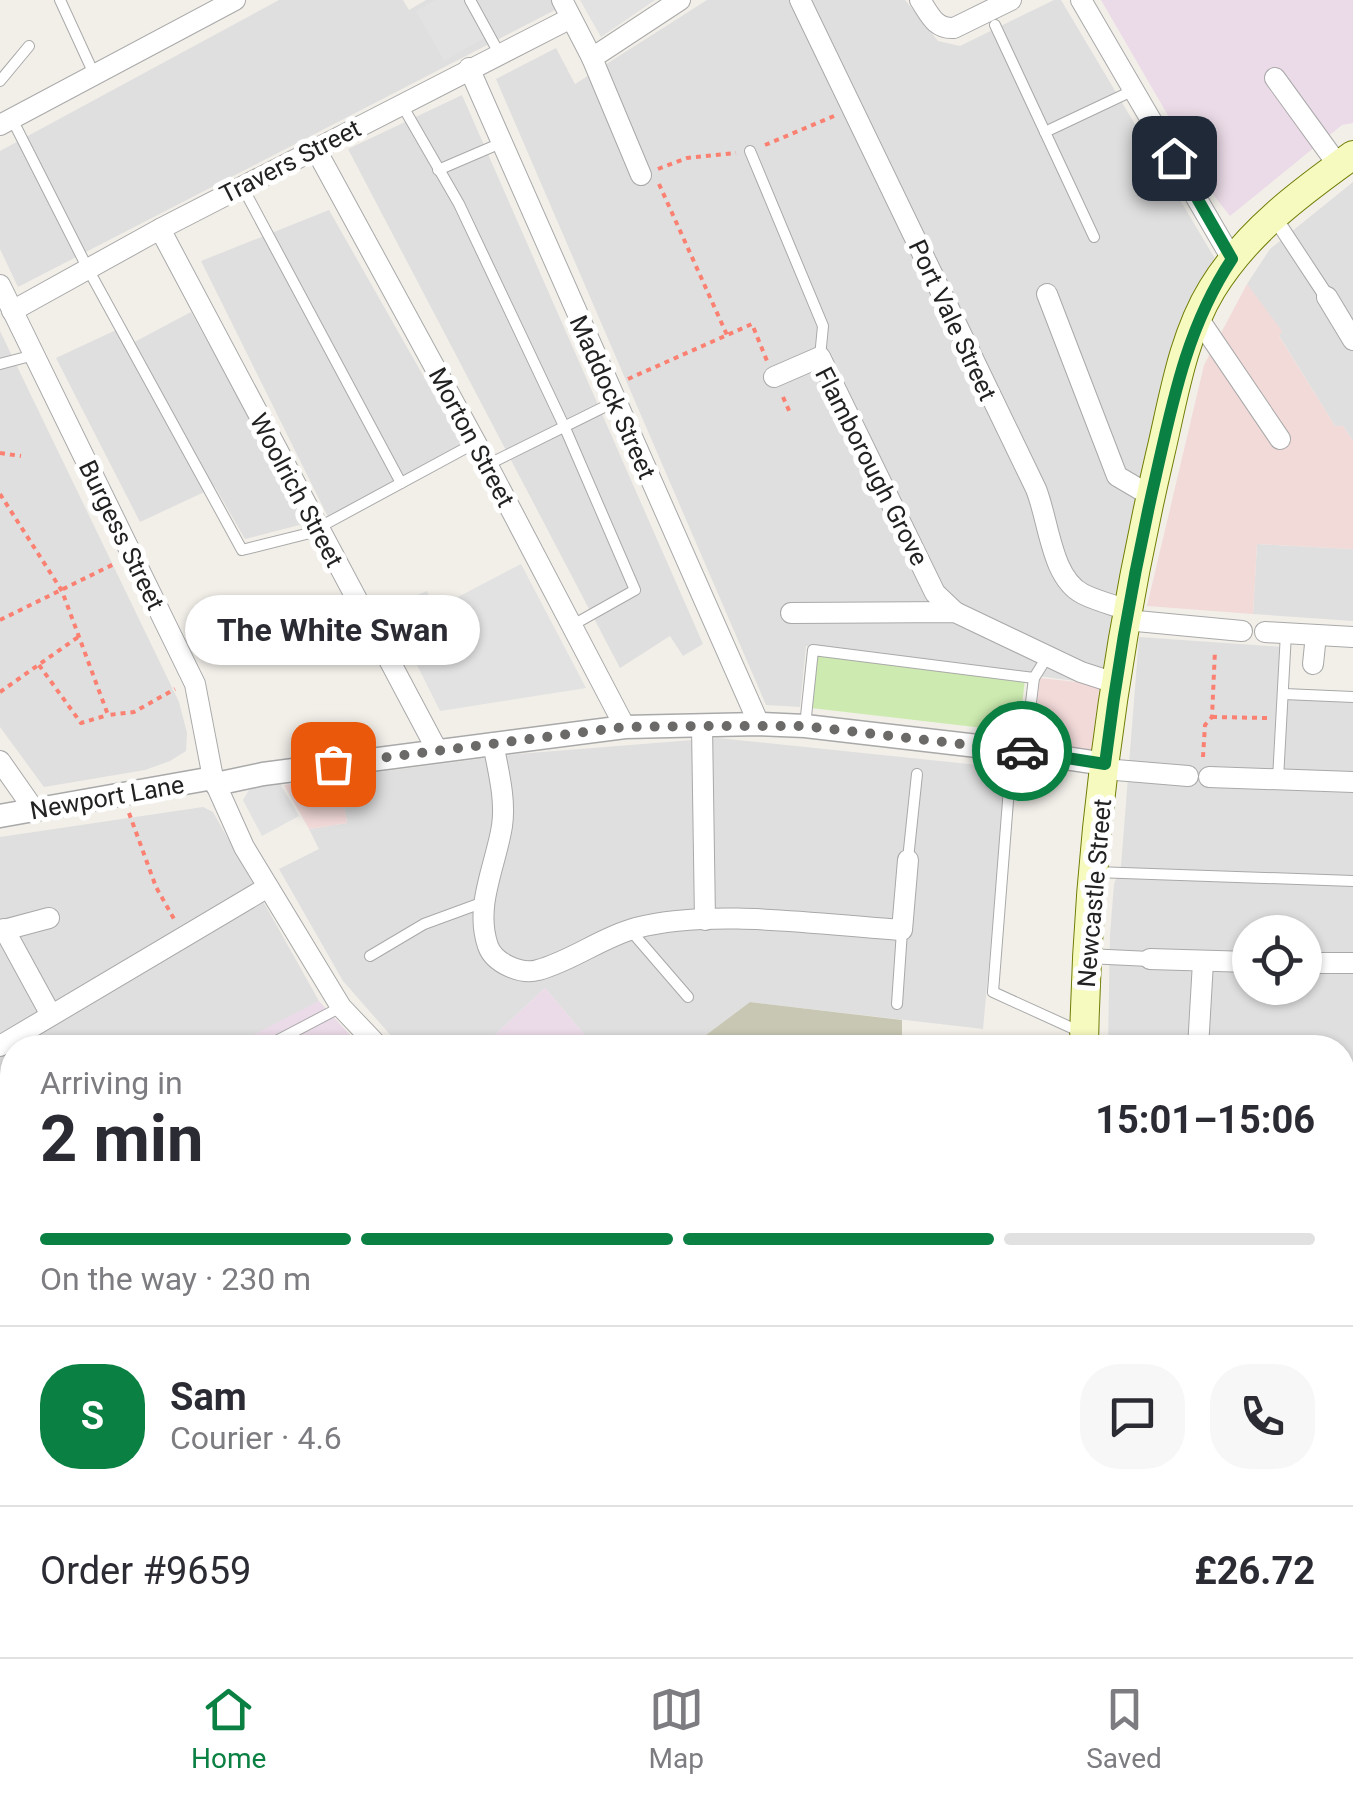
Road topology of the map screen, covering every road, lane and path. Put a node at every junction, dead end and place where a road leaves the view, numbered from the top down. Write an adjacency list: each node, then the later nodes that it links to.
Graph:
1 (60, 0): 15 (lane)
2 (236, 0): 15 (street)
3 (470, 0): 12 (lane)
4 (680, 0): 13 (street)
5 (800, 0): 61 (street, Port Vale Street)
6 (920, 0): 7 (street)
7 (1011, 0)
8 (1081, 0): 18 (street)
9 (566, 9): 12 (street, Travers Street); 13 (street)
10 (994, 25): 21 (lane)
11 (29, 46): 17 (lane)
12 (499, 53): 14 (street, Travers Street)
13 (592, 58): 27 (street)
14 (464, 60): 19 (street, Travers Street); 22 (street, Maddock Street)
15 (94, 75): 20 (street)
16 (1274, 78): 25 (street)
17 (0, 81)
18 (1134, 90): 21 (lane); 32 (street)
19 (401, 104): 23 (street, Travers Street); 26 (lane)
20 (6, 122): 33 (lane)
21 (1045, 132): 31 (lane)
22 (501, 143): 26 (lane); 46 (street, Maddock Street)
23 (315, 148): 28 (street, Travers Street); 49 (street, Morton Street)
24 (750, 151): 43 (lane)
25 (1346, 160): 29 (main road, Newcastle Street)
26 (438, 170): 47 (lane)
27 (647, 173): 40 (path)
28 (242, 186): 30 (street, Travers Street); 53 (lane)
29 (1273, 215): 32 (main road, Newcastle Street); 36 (street)
30 (160, 229): 33 (street, Travers Street); 56 (street, Woolrich Street)
31 (1094, 237)
32 (1232, 259): 38 (main road, Newcastle Street)
33 (88, 269): 37 (street, Travers Street); 56 (lane)
34 (0, 285): 37 (street, Burgess Street)
35 (1047, 294): 55 (street)
36 (1326, 297): 41 (street)
37 (12, 311): 42 (street, Burgess Street)
38 (1198, 318): 48 (street); 55 (main road, Newcastle Street)
39 (752, 324): 40 (path)
40 (727, 336): 46 (path)
41 (1353, 340)
42 (34, 355): 44 (lane); 57 (street, Burgess Street)
43 (820, 356): 45 (street, Flamborough Grove); 59 (street, Flamborough Grove)
44 (0, 364)
45 (774, 377)
46 (611, 395): 47 (lane); 82 (street, Maddock Street)
47 (565, 428): 52 (lane); 63 (lane)
48 (1280, 439)
49 (476, 443): 52 (street, Morton Street); 53 (lane)
50 (0, 453): 51 (path)
51 (20, 456)
52 (488, 465): 63 (street, Morton Street)
53 (401, 483): 56 (lane)
54 (0, 494): 58 (path)
55 (1151, 496): 61 (main road, Newcastle Street)
56 (317, 530): 87 (street, Woolrich Street)
57 (132, 556): 58 (path); 74 (street, Burgess Street)
58 (62, 591): 62 (path); 67 (path)
59 (954, 612): 60 (street); 70 (street)
60 (791, 613)
61 (1127, 615): 64 (street, Port Vale Street); 75 (main road, Newcastle Street)
62 (0, 620)
63 (571, 626): 85 (street, Morton Street)
64 (1216, 628): 65 (street, Port Vale Street); 80 (path)
65 (1242, 631): 66 (street)
66 (1276, 632): 68 (street); 77 (lane)
67 (80, 635): 71 (path); 79 (path)
68 (1316, 635): 69 (street); 72 (street)
69 (1353, 637)
70 (1047, 656): 73 (lane); 75 (street)
71 (40, 664): 76 (path); 79 (path)
72 (1313, 664)
73 (1034, 678): 84 (lane); 88 (lane)
74 (192, 679): 79 (path); 94 (street, Burgess Street)
75 (1115, 682): 90 (main road, Newcastle Street)
76 (0, 692)
77 (1284, 694): 78 (lane); 81 (lane)
78 (1353, 697)
79 (108, 716)
80 (1212, 717): 81 (path); 92 (path)
81 (1282, 718): 93 (lane)
82 (759, 724): 83 (street, Newport Lane); 84 (street, Newport Lane)
83 (702, 726): 85 (street, Newport Lane); 105 (street)
84 (804, 726): 88 (street, Newport Lane)
85 (625, 727): 86 (street, Newport Lane)
86 (493, 743): 87 (street, Newport Lane); 103 (street)
87 (437, 750): 94 (street, Newport Lane)
88 (1019, 751): 90 (street, Newport Lane); 124 (lane)
89 (0, 761): 97 (street)
90 (1105, 766): 92 (street); 100 (main road, Newcastle Street)
91 (917, 774): 99 (lane)
92 (1200, 777): 93 (street)
93 (1278, 780): 95 (street)
94 (215, 781): 96 (street, Newport Lane); 102 (street, Burgess Street)
95 (1353, 782)
96 (122, 794): 97 (street, Newport Lane); 109 (path)
97 (36, 810): 98 (street, Newport Lane)
98 (0, 816)
99 (908, 860): 108 (street)
100 (1095, 872): 101 (lane); 111 (main road, Newcastle Street)
101 (1353, 881)
102 (268, 887): 109 (street); 119 (street, Burgess Street)
103 (484, 902): 107 (street); 110 (lane)
104 (49, 918): 106 (street)
105 (705, 920): 107 (street); 108 (street)
106 (2, 930): 120 (street)
107 (630, 930): 117 (lane)
108 (902, 930): 118 (lane)
109 (184, 937): 120 (street)
110 (370, 956)
111 (1087, 956): 112 (street); 125 (main road, Newcastle Street)
112 (1150, 959): 113 (street)
113 (1202, 962): 114 (street); 126 (street)
114 (1232, 962)
115 (1322, 963): 116 (street)
116 (1353, 963)
117 (688, 997)
118 (897, 1004)
119 (341, 1007): 122 (lane); 123 (street, Burgess Street)
120 (51, 1015): 121 (street)
121 (18, 1035)
122 (288, 1035)
123 (368, 1035)
124 (1075, 1035)
125 (1084, 1035)
126 (1199, 1035)

